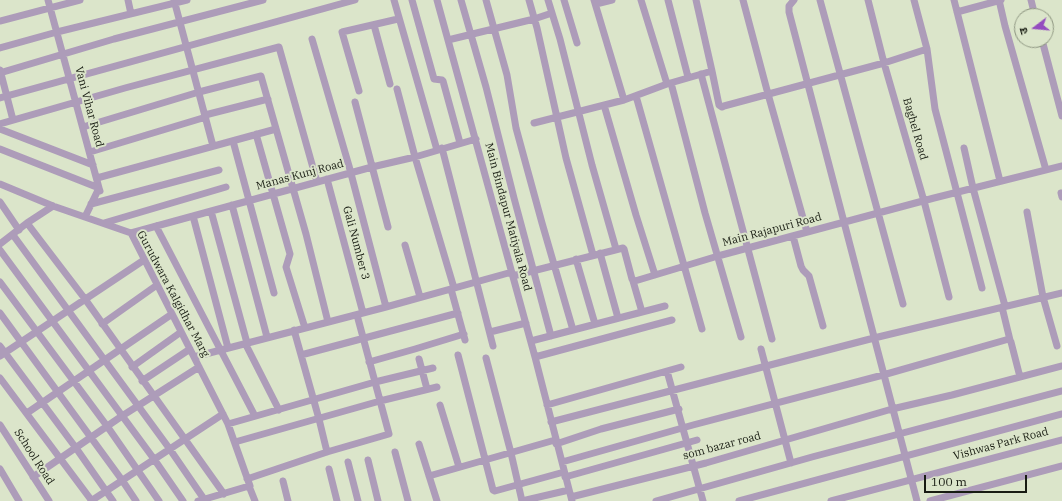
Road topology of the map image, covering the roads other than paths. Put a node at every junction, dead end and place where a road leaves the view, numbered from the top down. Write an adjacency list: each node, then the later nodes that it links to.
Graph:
1 (48, 0): 28 (street, Vani Vihar Road)
2 (80, 0): 28 (street)
3 (128, 0): 31 (street)
4 (187, 0): 26 (street)
5 (263, 0): 35 (street)
6 (355, 0): 43 (street)
7 (394, 0): 32 (street)
8 (412, 0): 83 (street)
9 (437, 0): 41 (street, Main Bindapur Matiyala Road)
10 (461, 0): 39 (street)
11 (486, 0): 37 (street)
12 (529, 0): 33 (street)
13 (548, 0): 30 (street)
14 (564, 0): 42 (street)
15 (612, 0): 27 (street)
16 (641, 0): 58 (street)
17 (668, 0): 54 (street)
18 (696, 0): 50 (street)
19 (743, 0): 62 (street)
20 (794, 0): 56 (street)
21 (820, 0): 53 (street)
22 (868, 0): 48 (street, Baghel Road)
23 (914, 0): 46 (street)
24 (954, 0): 29 (street)
25 (1000, 0): 29 (street); 94 (street)
26 (175, 1): 31 (street); 35 (street)
27 (595, 2): 66 (street)
28 (51, 8): 34 (street); 38 (street, Vani Vihar Road)
29 (957, 12): 98 (street)
30 (552, 13): 33 (street); 70 (street)
31 (132, 14): 38 (street)
32 (398, 19): 36 (street); 87 (street)
33 (534, 19): 37 (street); 73 (street)
34 (0, 21)
35 (180, 22): 43 (street); 47 (street)
36 (374, 25): 57 (street); 60 (street)
37 (494, 29): 39 (street); 138 (street)
38 (57, 32): 44 (street); 47 (street, Vani Vihar Road)
39 (470, 35): 41 (street); 140 (street)
40 (312, 39): 95 (street)
41 (448, 40): 81 (street, Main Bindapur Matiyala Road)
42 (577, 43)
43 (187, 46): 49 (street); 55 (street)
44 (0, 48)
45 (1044, 48): 72 (street)
46 (927, 49): 48 (street); 105 (street)
47 (63, 54): 51 (street); 55 (street, Vani Vihar Road)
48 (884, 63): 53 (street); 109 (street, Baghel Road)
49 (193, 69): 61 (street); 67 (street); 99 (street)
50 (712, 71): 52 (street); 62 (street)
51 (0, 72): 64 (street)
52 (701, 74): 54 (street); 131 (street)
53 (841, 74): 56 (street); 116 (street)
54 (688, 77): 58 (street)
55 (70, 78): 64 (street); 67 (street, Vani Vihar Road)
56 (808, 83): 62 (street); 119 (street)
57 (390, 84)
58 (669, 84): 63 (street); 135 (street)
59 (397, 89): 89 (street)
60 (359, 91)
61 (199, 92): 65 (street); 71 (street); 77 (street)
62 (768, 94): 125 (street)
63 (636, 96): 66 (street); 139 (street)
64 (3, 97): 74 (street)
65 (268, 99): 71 (street); 79 (street)
66 (624, 100): 69 (street)
67 (76, 102): 74 (street); 77 (street, Vani Vihar Road)
68 (355, 102): 92 (street)
69 (604, 105): 70 (street); 142 (street)
70 (578, 112): 73 (street); 132 (street)
71 (206, 116): 84 (street); 88 (street)
72 (1062, 116)
73 (556, 118): 75 (street); 134 (street)
74 (13, 120): 76 (street)
75 (534, 123)
76 (0, 124)
77 (83, 127): 88 (street, Vani Vihar Road)
78 (0, 129): 90 (street)
79 (276, 129): 80 (street); 104 (street)
80 (256, 134): 82 (street); 106 (street)
81 (476, 139): 83 (street, Manas Kunj Road); 141 (street, Main Bindapur Matiyala Road)
82 (233, 141): 84 (street); 108 (street)
83 (460, 143): 87 (street, Manas Kunj Road)
84 (213, 146): 96 (street)
85 (964, 148): 103 (street)
86 (0, 149): 102 (street)
87 (440, 149): 89 (street, Manas Kunj Road); 143 (street)
88 (90, 152): 90 (street, Vani Vihar Road)
89 (415, 157): 92 (street, Manas Kunj Road); 147 (street)
90 (93, 165): 96 (street, Vani Vihar Road)
91 (1062, 166): 94 (street, Main Rajapuri Road)
92 (372, 167): 95 (street, Manas Kunj Road); 123 (street)
93 (219, 170): 107 (street)
94 (1046, 170): 98 (street, Main Rajapuri Road)
95 (351, 173): 97 (street, Manas Kunj Road); 158 (street)
96 (97, 178): 102 (street, Vani Vihar Road)
97 (327, 179): 99 (street, Manas Kunj Road); 164 (street, Gali Number 3)
98 (1000, 181): 103 (street, Main Rajapuri Road)
99 (317, 182): 104 (street, Manas Kunj Road)
100 (0, 184): 113 (street, Gurudwara Kalgidhar Marg)
101 (226, 187): 121 (street)
102 (99, 188): 107 (street, Vani Vihar Road); 111 (street)
103 (973, 188): 105 (street, Main Rajapuri Road); 157 (street)
104 (292, 189): 106 (street, Manas Kunj Road); 168 (street)
105 (956, 193): 109 (street, Main Rajapuri Road); 148 (street)
106 (272, 194): 108 (street, Manas Kunj Road); 173 (street)
107 (102, 201): 111 (street)
108 (249, 201): 112 (street, Manas Kunj Road); 149 (street)
109 (924, 201): 116 (street, Main Rajapuri Road); 152 (street, Baghel Road)
110 (0, 202): 124 (street)
111 (91, 204): 118 (street)
112 (232, 205): 114 (street, Manas Kunj Road); 181 (street)
113 (53, 206): 118 (street, Gurudwara Kalgidhar Marg); 120 (street)
114 (210, 211): 117 (street, Manas Kunj Road); 189 (street)
115 (1027, 212): 153 (street)
116 (878, 213): 119 (street, Main Rajapuri Road); 155 (street)
117 (193, 216): 122 (street, Manas Kunj Road); 194 (street)
118 (85, 217): 121 (street, Gurudwara Kalgidhar Marg)
119 (844, 222): 125 (street, Main Rajapuri Road); 183 (street)
120 (27, 223): 124 (street); 154 (street)
121 (104, 224): 126 (street, Gurudwara Kalgidhar Marg)
122 (156, 226): 126 (street, Manas Kunj Road); 194 (street)
123 (388, 227)
124 (19, 230): 127 (street)
125 (807, 232): 128 (street, Main Rajapuri Road)
126 (130, 233): 137 (street, Gurudwara Kalgidhar Marg)
127 (13, 235): 129 (street); 159 (street)
128 (793, 236): 131 (street, Main Rajapuri Road); 172 (street)
129 (0, 244)
130 (405, 245): 151 (street)
131 (748, 248): 135 (street, Main Rajapuri Road); 185 (street)
132 (616, 249): 134 (street); 144 (street)
133 (0, 250): 166 (street)
134 (597, 254): 136 (street); 165 (street)
135 (718, 256): 139 (street, Main Rajapuri Road); 182 (street)
136 (576, 259): 138 (street); 171 (street)
137 (144, 260): 146 (street, Gurudwara Kalgidhar Marg); 154 (street)
138 (554, 265): 140 (street); 176 (street)
139 (684, 266): 142 (street, Main Rajapuri Road); 174 (street)
140 (534, 270): 141 (street); 180 (street)
141 (512, 274): 143 (street); 169 (street, Main Bindapur Matiyala Road)
142 (656, 275): 144 (street, Main Rajapuri Road)
143 (478, 281): 147 (street); 179 (street)
144 (633, 281): 161 (street)
145 (0, 282): 177 (street)
146 (157, 285): 163 (street, Gurudwara Kalgidhar Marg); 170 (street)
147 (452, 288): 151 (street); 162 (street)
148 (982, 288)
149 (274, 293)
150 (1062, 293): 153 (street)
151 (420, 297): 158 (street)
152 (949, 297)
153 (1043, 297): 157 (street); 192 (street)
154 (85, 299): 159 (street); 170 (street)
155 (903, 304)
156 (665, 306): 161 (street)
157 (1004, 306): 183 (street); 186 (street)
158 (386, 307): 164 (street)
159 (68, 310): 166 (street); 204 (street)
160 (0, 312): 188 (street)
161 (642, 312): 165 (street)
162 (458, 313): 184 (street); 205 (street)
163 (172, 314): 178 (street, Gurudwara Kalgidhar Marg); 196 (street)
164 (360, 314): 168 (street); 184 (street, Gali Number 3)
165 (618, 318): 171 (street)
166 (52, 320): 177 (street); 214 (street)
167 (672, 320): 201 (street)
168 (328, 322): 173 (street)
169 (526, 323): 179 (street); 187 (street, Main Bindapur Matiyala Road)
170 (102, 324): 196 (street)
171 (595, 324): 176 (street)
172 (823, 326)
173 (305, 328): 175 (street)
174 (702, 329)
175 (294, 330): 181 (street); 198 (street)
176 (573, 330): 180 (street)
177 (36, 331): 188 (street); 219 (street)
178 (181, 332): 193 (street, Gurudwara Kalgidhar Marg); 208 (street)
179 (490, 332): 191 (street)
180 (551, 336): 187 (street)
181 (267, 337): 189 (street)
182 (741, 337)
183 (874, 338): 206 (street); 215 (street)
184 (363, 339): 198 (street); 205 (street, Gali Number 3)
185 (772, 339)
186 (1010, 340): 215 (street); 217 (street)
187 (531, 341): 201 (street, Main Bindapur Matiyala Road)
188 (21, 342): 197 (street); 225 (street)
189 (246, 343): 194 (street); 236 (street)
190 (0, 346): 197 (street)
191 (493, 346)
192 (1057, 346)
193 (190, 349): 200 (street, Gurudwara Kalgidhar Marg); 218 (street)
194 (225, 349): 200 (street); 241 (street)
195 (762, 349): 206 (street)
196 (121, 350): 204 (street); 208 (street)
197 (2, 354): 229 (street)
198 (301, 355): 227 (street)
199 (458, 355): 267 (street)
200 (194, 357): 209 (street, Gurudwara Kalgidhar Marg)
201 (535, 357): 232 (street, Main Bindapur Matiyala Road)
202 (486, 358): 262 (street)
203 (419, 359): 212 (street)
204 (104, 361): 214 (street); 233 (street)
205 (369, 362): 220 (street, Gali Number 3)
206 (766, 366): 223 (street); 230 (street)
207 (1062, 366): 217 (street, som bazar road)
208 (132, 367): 218 (street)
209 (199, 367): 226 (street); 238 (street, Gurudwara Kalgidhar Marg)
210 (681, 367): 213 (street)
211 (433, 368): 212 (street)
212 (422, 371): 220 (street); 222 (street)
213 (667, 371): 223 (street); 232 (street)
214 (89, 372): 219 (street); 240 (street)
215 (883, 375): 230 (street); 235 (street)
216 (0, 378): 237 (street)
217 (1020, 378): 235 (street, som bazar road)
218 (142, 381): 226 (street)
219 (74, 382): 225 (street); 246 (street)
220 (375, 382): 227 (street); 228 (street, Gali Number 3)
221 (437, 387): 222 (street)
222 (427, 390): 228 (street)
223 (673, 390): 234 (street); 243 (street)
224 (1062, 391): 248 (street)
225 (58, 392): 229 (street); 249 (street)
226 (155, 396): 233 (street); 250 (street)
227 (313, 400): 236 (street); 242 (street)
228 (380, 401): 242 (street); 260 (street, Gali Number 3)
229 (43, 402): 237 (street); 258 (street)
230 (776, 403): 247 (street); 252 (street)
231 (440, 405): 273 (street)
232 (547, 405): 243 (street, Main Bindapur Matiyala Road)
233 (138, 406): 240 (street); 259 (street)
234 (678, 409): 247 (street); 255 (street)
235 (892, 409): 248 (street); 252 (street, som bazar road)
236 (279, 410): 241 (street)
237 (27, 413): 264 (street)
238 (223, 414): 244 (street, Gurudwara Kalgidhar Marg); 250 (street)
239 (1062, 414): 263 (street)
240 (122, 416): 246 (street); 265 (street)
241 (255, 416): 244 (street)
242 (319, 418): 254 (street); 260 (street)
243 (551, 422): 255 (street, Main Bindapur Matiyala Road)
244 (228, 424): 254 (street, Gurudwara Kalgidhar Marg)
245 (0, 425): 279 (street, School Road)
246 (107, 426): 249 (street); 275 (street)
247 (683, 428): 256 (street); 269 (street)
248 (898, 434): 263 (street); 270 (street)
249 (91, 437): 258 (street); 280 (street)
250 (184, 438): 259 (street); 287 (street)
251 (697, 440): 256 (street)
252 (785, 440): 270 (street); 271 (street, som bazar road)
253 (1062, 440): 281 (street, Vishwas Park Road)
254 (235, 442): 283 (street, Gurudwara Kalgidhar Marg)
255 (556, 442): 262 (street); 269 (street)
256 (687, 443): 271 (street); 277 (street)
257 (419, 444): 278 (street)
258 (76, 448): 264 (street); 286 (street)
259 (169, 448): 265 (street); 290 (street)
260 (326, 452): 283 (street)
261 (395, 452): 303 (street)
262 (512, 453): 267 (street); 284 (street)
263 (905, 457): 281 (street); 289 (street)
264 (61, 458): 279 (street); 293 (street)
265 (154, 459): 275 (street); 297 (street)
266 (368, 460): 302 (street)
267 (485, 460): 273 (street); 284 (street)
268 (348, 462): 301 (street)
269 (562, 462): 277 (street)
270 (791, 463): 285 (street)
271 (694, 466): 285 (street); 288 (street, som bazar road)
272 (1062, 466): 311 (street)
273 (459, 467): 278 (street)
274 (0, 469): 291 (street)
275 (138, 469): 280 (street); 296 (street)
276 (329, 470): 300 (street)
277 (565, 474): 284 (street); 288 (street)
278 (429, 476): 304 (street)
279 (33, 477): 292 (street, School Road)
280 (122, 480): 286 (street); 295 (street)
281 (911, 480): 309 (street, Vishwas Park Road); 310 (street)
282 (282, 481): 299 (street)
283 (249, 483): 287 (street); 298 (street)
284 (519, 484): 305 (street)
285 (700, 489): 306 (street); 307 (street)
286 (107, 490): 293 (street); 294 (street)
287 (224, 494): 290 (street)
288 (570, 496): 305 (street, som bazar road)
289 (765, 498): 308 (street)
290 (201, 500)
291 (20, 501)
292 (49, 501)
293 (91, 501)
294 (113, 501)
295 (136, 501)
296 (159, 501)
297 (183, 501)
298 (255, 501)
299 (288, 501)
300 (337, 501)
301 (358, 501)
302 (378, 501)
303 (408, 501)
304 (437, 501)
305 (522, 501)
306 (656, 501)
307 (703, 501)
308 (738, 501)
309 (830, 501)
310 (916, 501)
311 (930, 501)

